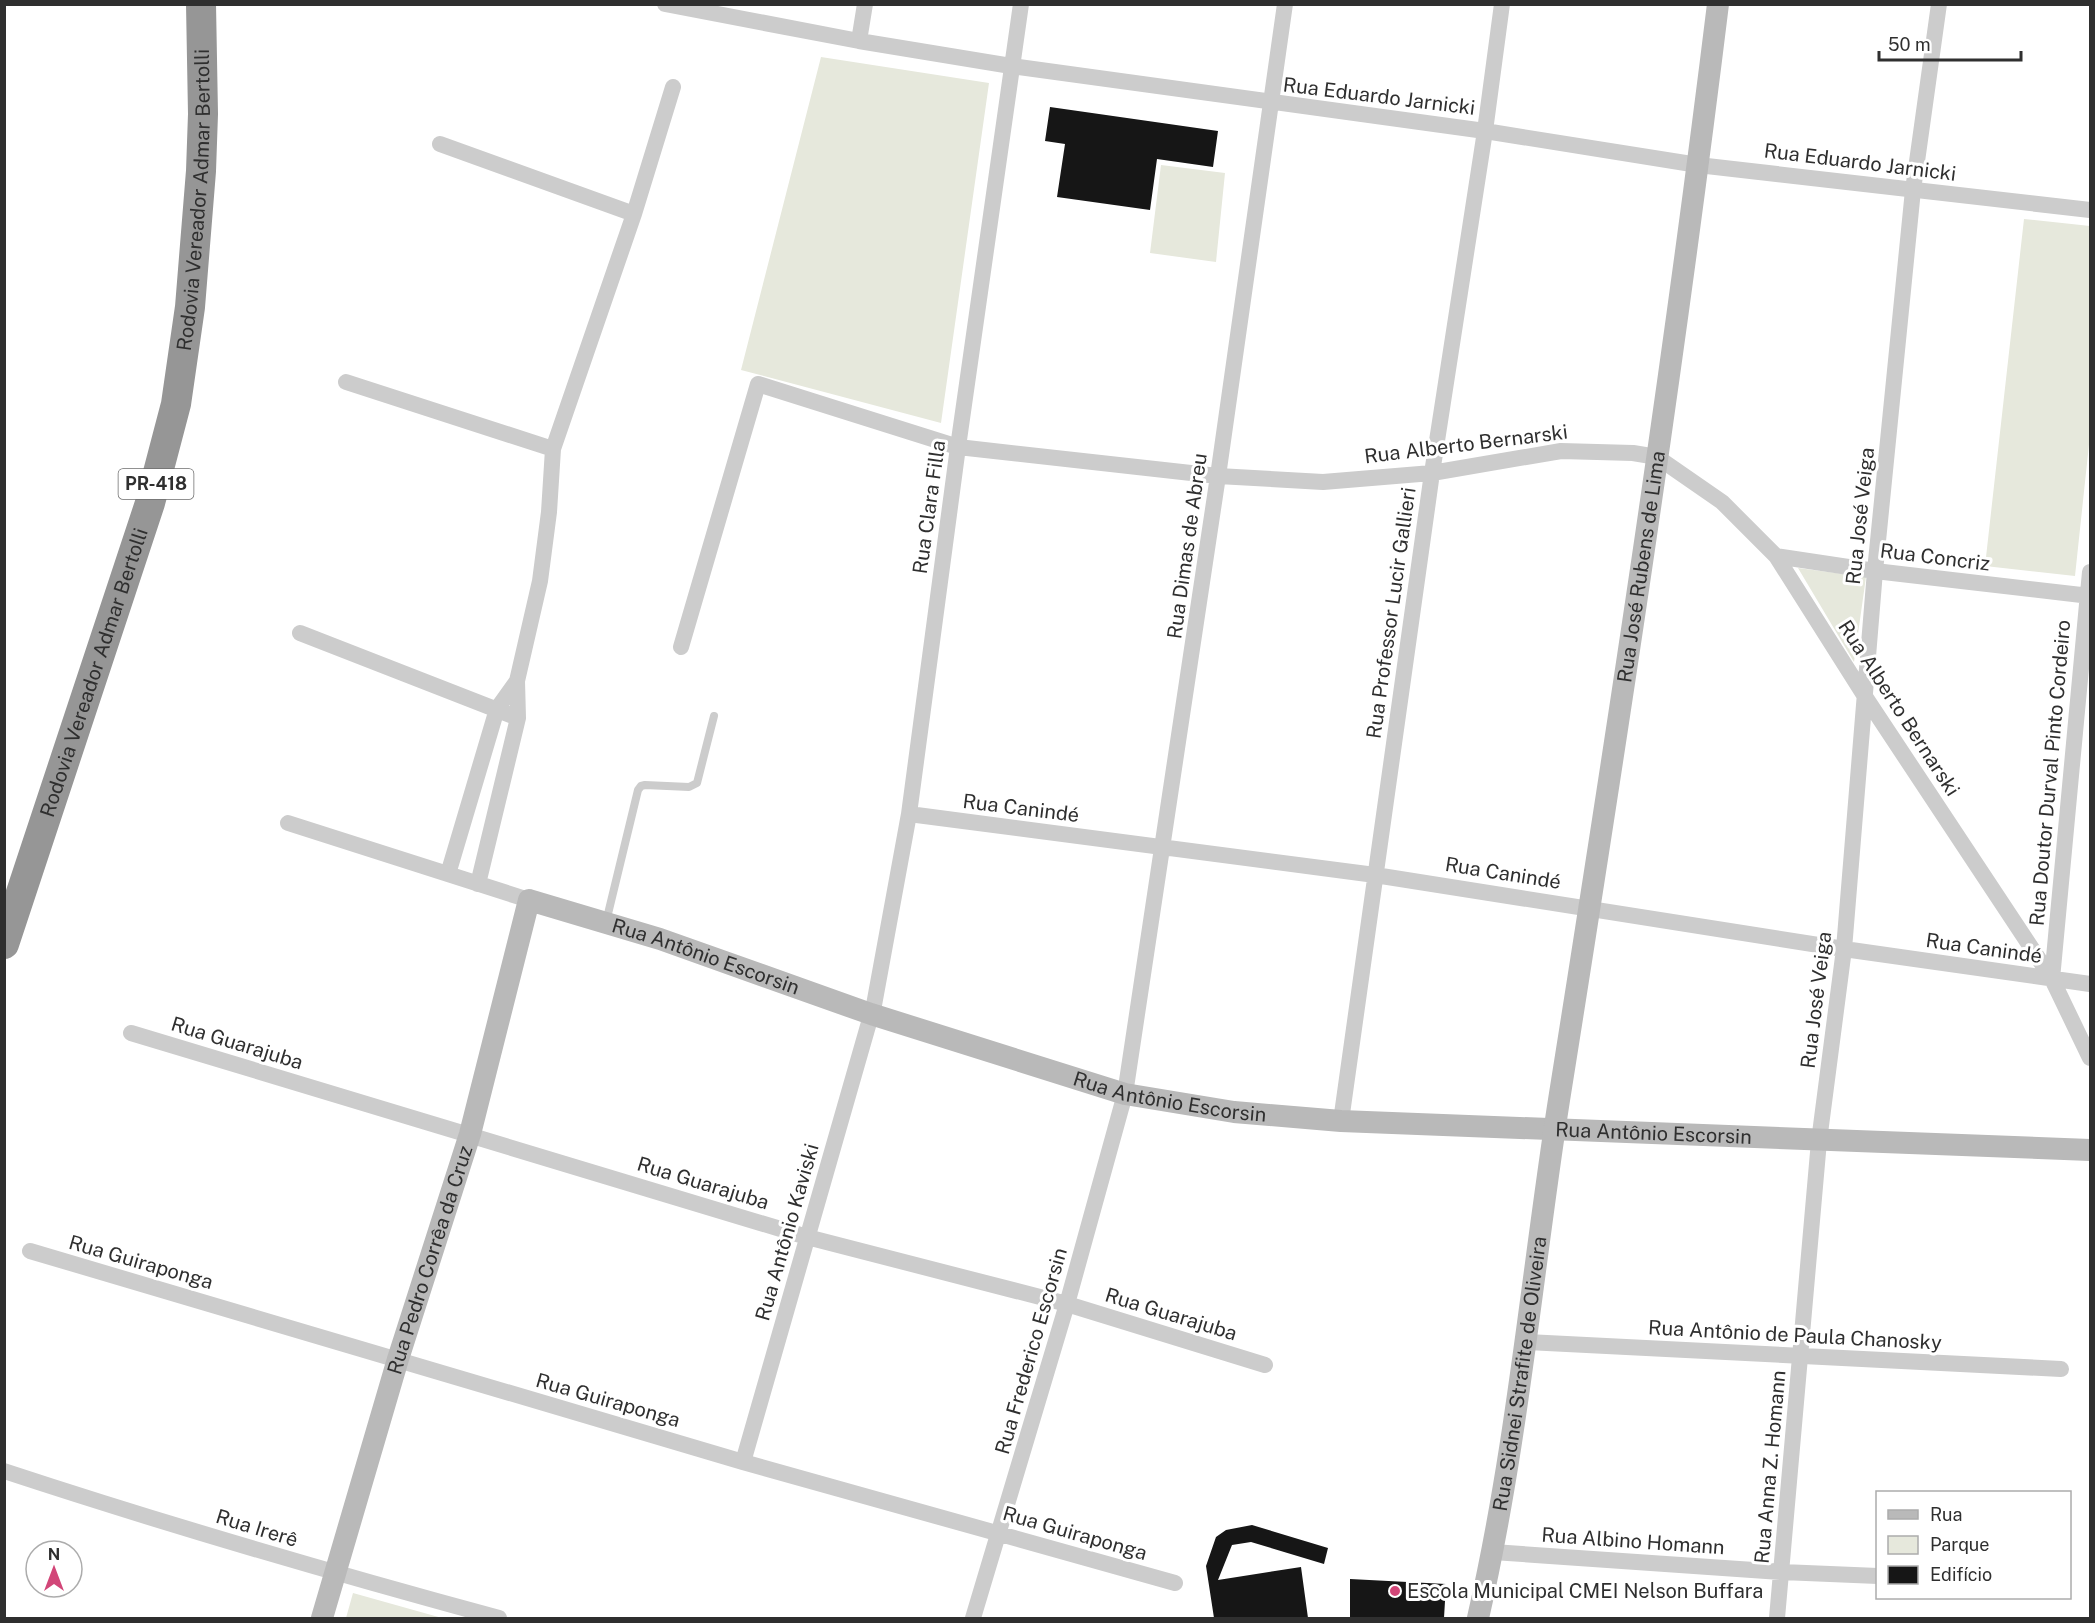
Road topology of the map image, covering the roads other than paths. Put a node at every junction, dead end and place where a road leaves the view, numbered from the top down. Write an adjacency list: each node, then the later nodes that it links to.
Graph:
1 (201, 4): 47 (highway, Rodovia Vereador Admar Bertolli / PR-418)
2 (865, 4): 9 (street)
3 (1021, 4): 10 (street, Rua Clara Filla)
4 (1285, 4): 12 (street, Rua Dimas de Abreu)
5 (1502, 4): 13 (street, Rua Professor Lucir Gallieri)
6 (1718, 4): 15 (street, Rua José Rubens de Lima)
7 (1939, 4): 16 (street, Rua José Veiga)
8 (667, 5): 9 (street, Rua Eduardo Jarnicki)
9 (859, 41): 10 (street, Rua Eduardo Jarnicki)
10 (1011, 66): 12 (street, Rua Eduardo Jarnicki); 20 (street, Rua Clara Filla)
11 (673, 87): 18 (street)
12 (1271, 103): 13 (street, Rua Eduardo Jarnicki); 24 (street, Rua Dimas de Abreu)
13 (1485, 131): 15 (street, Rua Eduardo Jarnicki); 23 (street, Rua Professor Lucir Gallieri)
14 (440, 144): 18 (street)
15 (1698, 165): 16 (street, Rua Eduardo Jarnicki); 22 (street, Rua José Rubens de Lima)
16 (1913, 190): 17 (street, Rua Eduardo Jarnicki); 26 (street, Rua José Veiga)
17 (2091, 210)
18 (634, 214): 21 (street)
19 (346, 382): 21 (street)
20 (958, 447): 24 (street, Rua Alberto Bernarski); 30 (street, Rua Alberto Bernarski); 38 (street, Rua Clara Filla)
21 (553, 449): 31 (street)
22 (1658, 457): 23 (street, Rua Alberto Bernarski); 25 (street, Rua Alberto Bernarski); 45 (street, Rua José Rubens de Lima)
23 (1432, 473): 24 (street, Rua Alberto Bernarski); 42 (street, Rua Professor Lucir Gallieri)
24 (1218, 476): 40 (street, Rua Dimas de Abreu)
25 (1776, 556): 26 (street, Rua Concriz); 32 (street, Rua Alberto Bernarski)
26 (1875, 571): 28 (street, Rua Concriz); 32 (street, Rua José Veiga)
27 (2091, 572): 28 (street, Rua Doutor Durval Pinto Cordeiro)
28 (2089, 596): 49 (street, Rua Doutor Durval Pinto Cordeiro)
29 (300, 633): 33 (street)
30 (681, 647)
31 (517, 681): 33 (street); 35 (street)
32 (1864, 695): 48 (street, Rua José Veiga); 49 (street, Rua Alberto Bernarski)
33 (497, 709): 35 (street); 36 (street)
34 (714, 716): 46 (lane)
35 (518, 718): 37 (street)
36 (471, 798): 37 (street); 41 (street)
37 (497, 805): 43 (street)
38 (909, 814): 40 (street, Rua Canindé); 51 (street, Rua Clara Filla)
39 (288, 823): 41 (street, Rua Antônio Escorsin)
40 (1163, 847): 42 (street, Rua Canindé); 54 (street, Rua Dimas de Abreu)
41 (448, 874): 43 (street, Rua Antônio Escorsin)
42 (1375, 875): 45 (street, Rua Canindé); 55 (street, Rua Professor Lucir Gallieri)
43 (478, 884): 44 (street, Rua Antônio Escorsin)
44 (529, 900): 46 (street, Rua Antônio Escorsin); 57 (street, Rua Pedro Corrêa da Cruz)
45 (1590, 907): 48 (street, Rua Canindé); 56 (street, Rua José Rubens de Lima)
46 (606, 923): 51 (street, Rua Antônio Escorsin)
47 (4, 944)
48 (1844, 948): 49 (street, Rua Canindé); 58 (street, Rua José Veiga)
49 (2052, 979): 50 (street, Rua Canindé); 53 (street, Rua Alberto Bernarski)
50 (2091, 984)
51 (871, 1014): 54 (street, Rua Antônio Escorsin); 60 (street, Rua Antônio Kaviski)
52 (131, 1033): 57 (street, Rua Guarajuba)
53 (2091, 1058)
54 (1125, 1094): 55 (street, Rua Antônio Escorsin); 62 (street, Rua Frederico Escorsin)
55 (1341, 1121): 56 (street, Rua Antônio Escorsin)
56 (1555, 1130): 58 (street, Rua Antônio Escorsin); 63 (street, Rua Sidnei Strafite de Oliveira)
57 (470, 1134): 60 (street, Rua Guarajuba); 65 (street, Rua Pedro Corrêa da Cruz)
58 (1819, 1141): 59 (street, Rua Antônio Escorsin); 64 (street, Rua Anna Z. Homann)
59 (2091, 1150)
60 (807, 1237): 62 (street, Rua Guarajuba); 68 (street, Rua Antônio Kaviski)
61 (30, 1251): 65 (street, Rua Guiraponga)
62 (1067, 1304): 66 (street, Rua Guarajuba); 70 (street, Rua Frederico Escorsin)
63 (1527, 1342): 64 (street, Rua Antônio de Paula Chanosky); 71 (street, Rua Sidnei Strafite de Oliveira)
64 (1802, 1356): 67 (street, Rua Antônio de Paula Chanosky); 72 (street, Rua Anna Z. Homann)
65 (398, 1359): 68 (street, Rua Guiraponga); 73 (street, Rua Pedro Corrêa da Cruz)
66 (1265, 1365)
67 (2061, 1369)
68 (743, 1461): 70 (street, Rua Guiraponga)
69 (4, 1471): 73 (street, Rua Irerê)
70 (999, 1534): 75 (street, Rua Guiraponga); 78 (street, Rua Frederico Escorsin)
71 (1493, 1552): 72 (street, Rua Albino Homann); 79 (street, Rua Sidnei Strafite de Oliveira)
72 (1782, 1572): 74 (street, Rua Albino Homann); 80 (street, Rua Anna Z. Homann)
73 (335, 1574): 76 (street, Rua Pedro Corrêa da Cruz); 77 (street, Rua Irerê)
74 (1876, 1576)
75 (1175, 1583)
76 (322, 1618)
77 (498, 1618)
78 (973, 1618)
79 (1478, 1618)
80 (1778, 1618)

